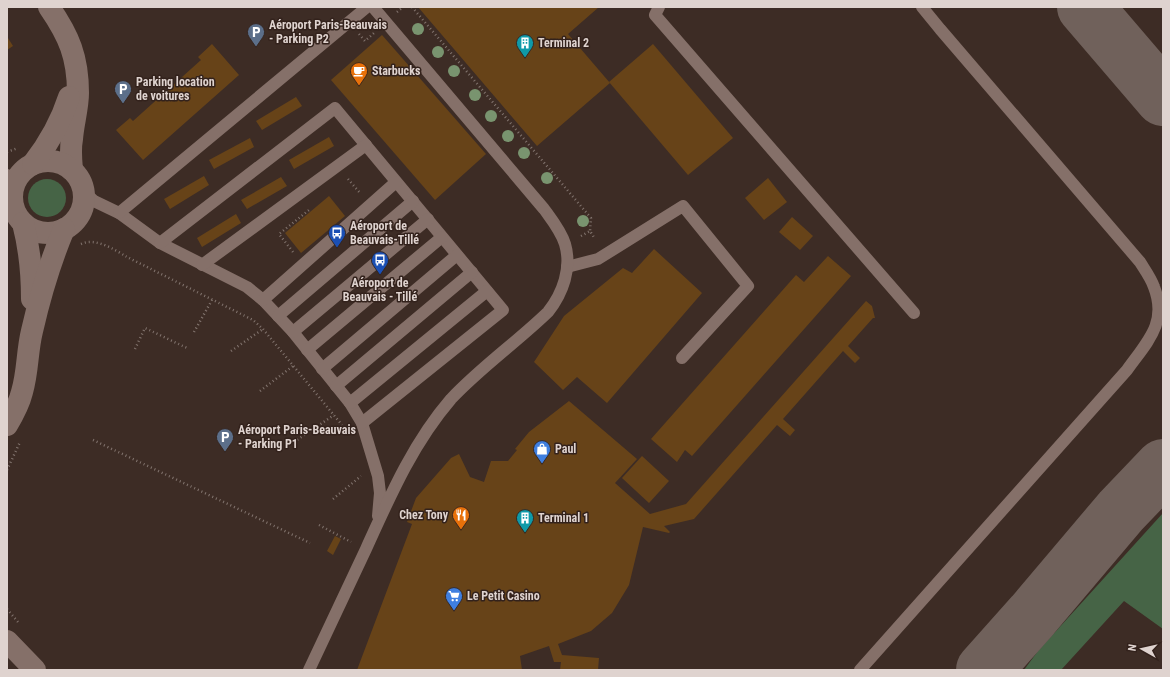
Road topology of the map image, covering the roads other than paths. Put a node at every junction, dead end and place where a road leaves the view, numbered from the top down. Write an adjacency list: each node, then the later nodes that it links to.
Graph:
1 (49, 7): 6 (street)
2 (367, 7): 14 (lane)
3 (373, 7): 22 (lane)
4 (922, 7): 41 (lane)
5 (654, 10): 26 (lane)
6 (76, 69): 8 (street); 9 (street)
7 (366, 145): 11 (lane); 19 (lane); 21 (lane)
8 (28, 155): 9 (street); 10 (street)
9 (72, 170): 12 (street)
10 (11, 178): 16 (street)
11 (396, 182): 13 (lane); 25 (lane)
12 (83, 190): 14 (lane); 17 (street)
13 (412, 201): 15 (lane); 27 (lane)
14 (119, 213): 19 (lane)
15 (428, 220): 18 (lane); 29 (lane)
16 (22, 223): 17 (street); 28 (street)
17 (71, 237): 28 (street)
18 (442, 237): 20 (lane); 30 (lane)
19 (160, 243): 21 (lane)
20 (457, 255): 23 (lane); 32 (lane)
21 (202, 265): 25 (lane)
22 (567, 267): 31 (lane); 37 (lane)
23 (472, 272): 24 (lane); 33 (lane)
24 (487, 291): 34 (lane); 35 (lane)
25 (263, 300): 27 (lane)
26 (914, 313)
27 (278, 316): 29 (lane)
28 (31, 332): 36 (street)
29 (293, 332): 30 (lane)
30 (307, 350): 32 (lane)
31 (682, 358)
32 (322, 368): 33 (lane)
33 (336, 386): 34 (lane)
34 (350, 403): 35 (lane)
35 (362, 423): 37 (lane)
36 (7, 425)
37 (374, 530): 40 (lane)
38 (7, 641): 39 (street)
39 (35, 670)
40 (309, 670)
41 (860, 670)

